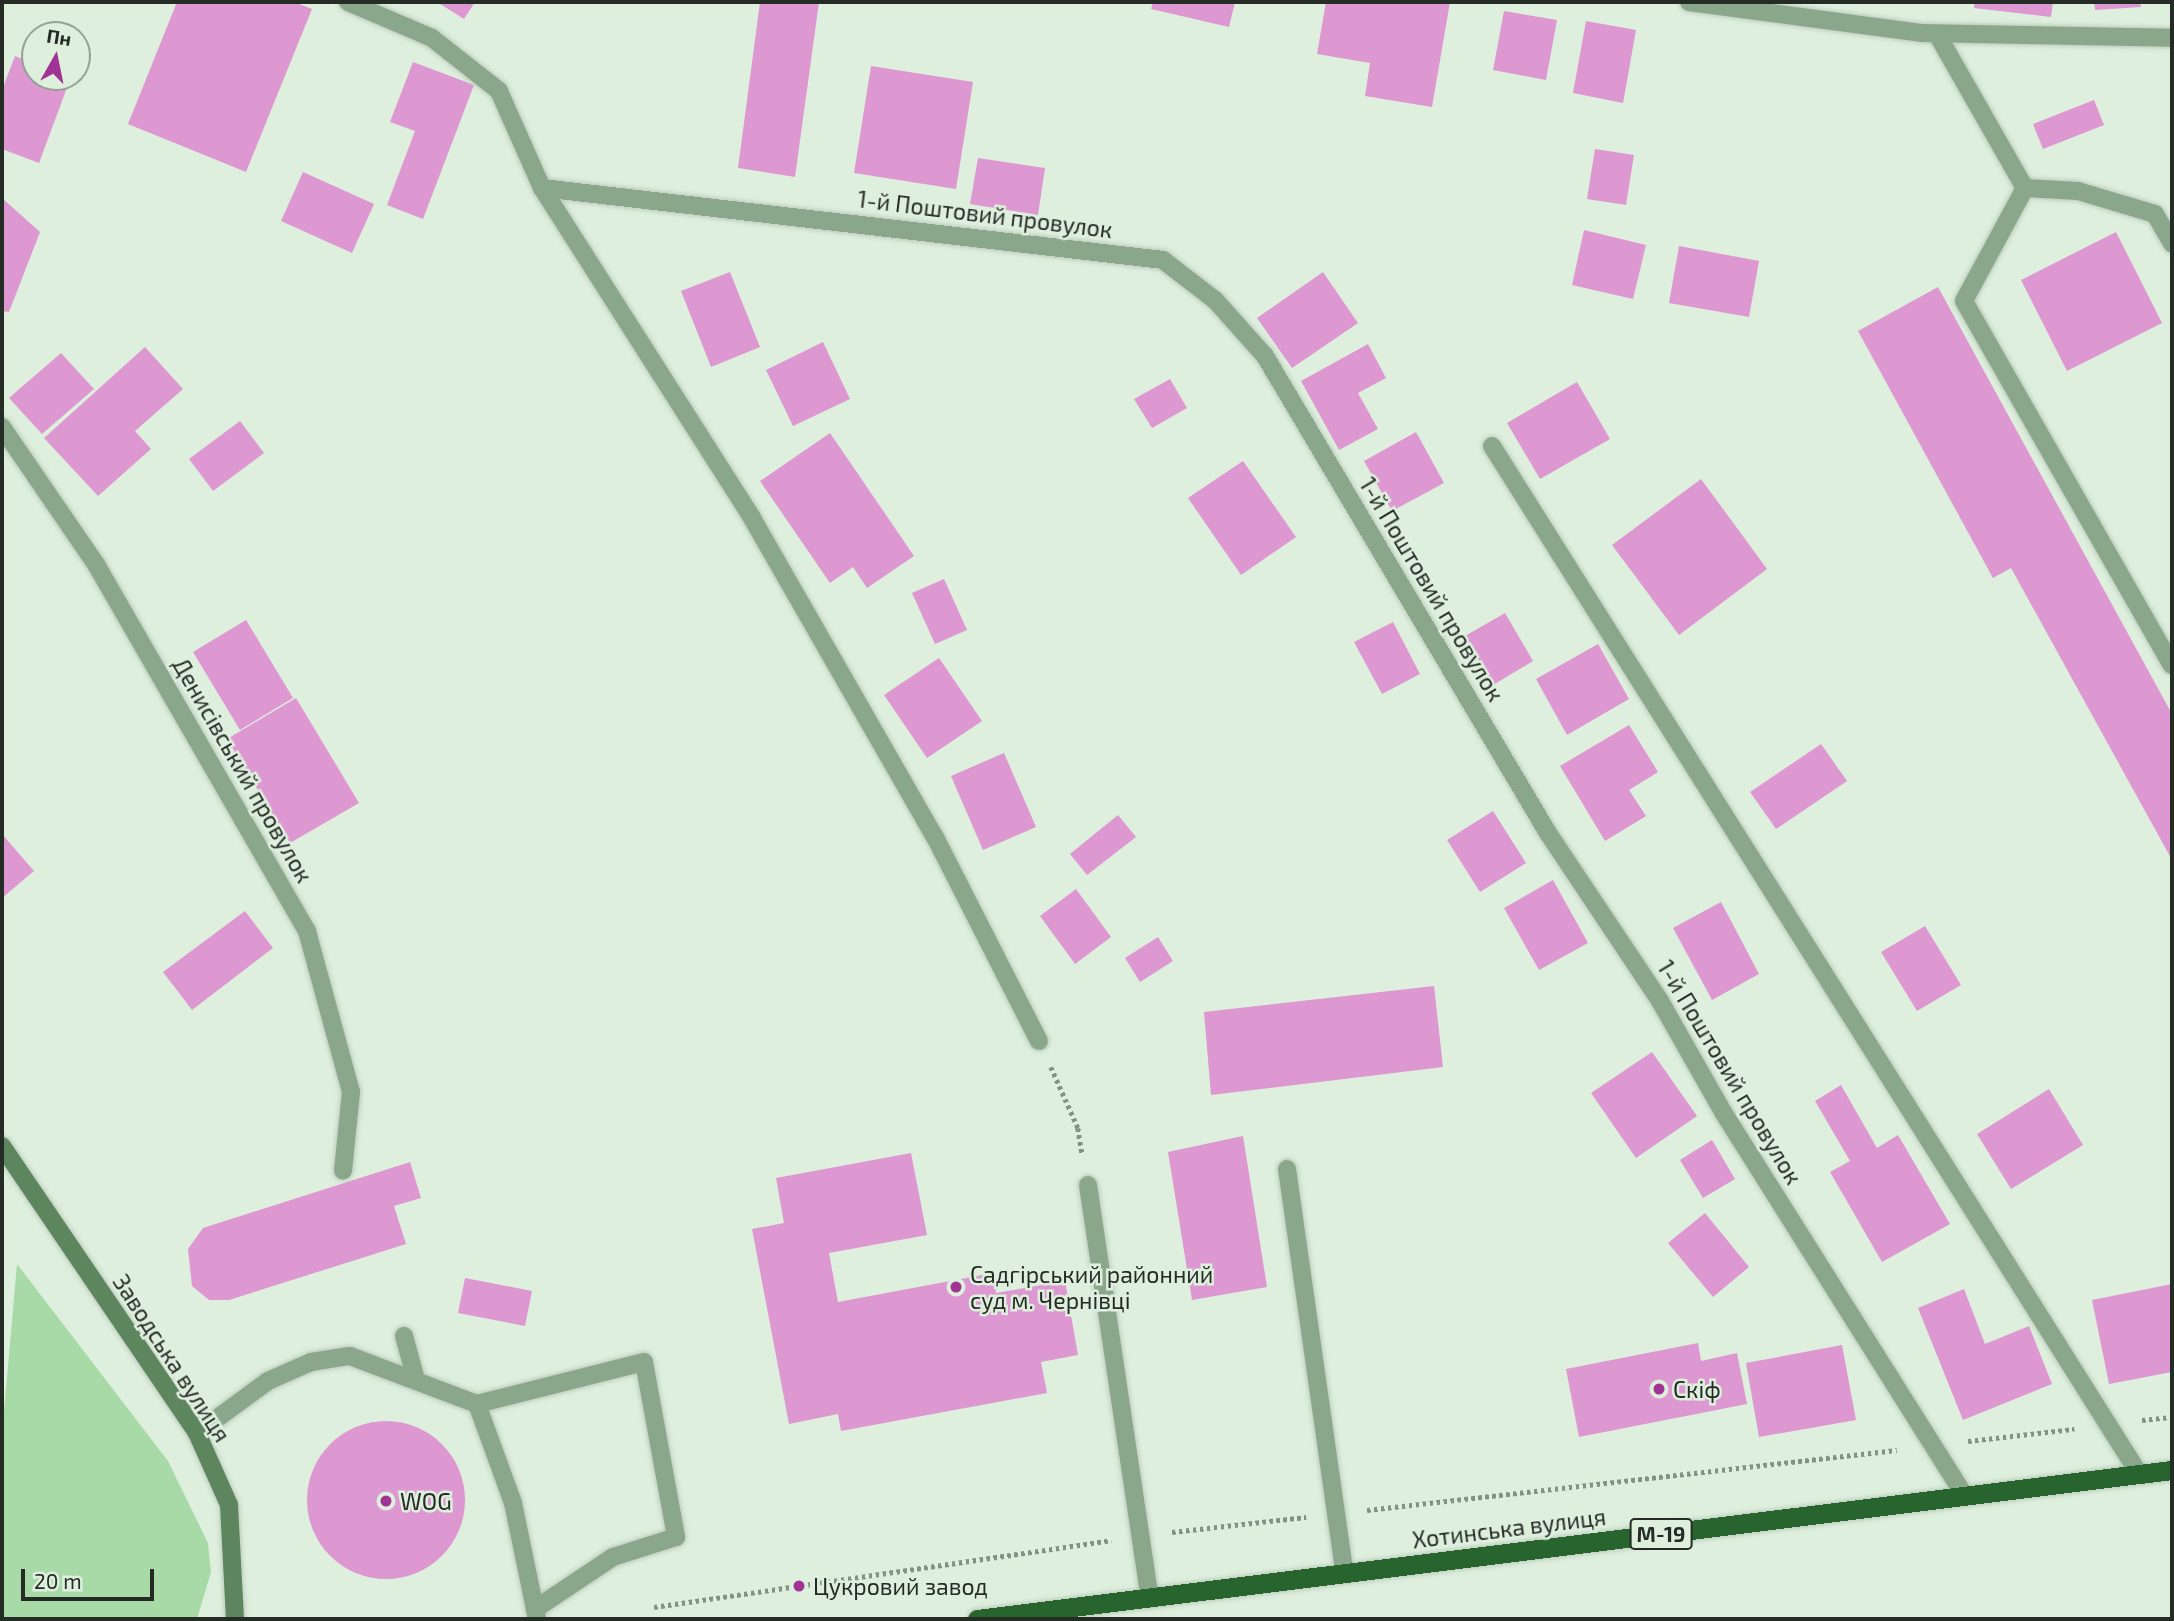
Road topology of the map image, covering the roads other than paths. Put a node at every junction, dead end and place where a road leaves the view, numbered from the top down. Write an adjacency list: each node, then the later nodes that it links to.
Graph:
1 (348, 2): 5 (street)
2 (1689, 2): 3 (street)
3 (1937, 34): 4 (street); 6 (street)
4 (2172, 38)
5 (542, 188): 11 (street); 22 (street, 1-й Поштовий провулок)
6 (2025, 188): 7 (street); 10 (street)
7 (2172, 243)
8 (2, 427): 14 (street, Денисівський провулок)
9 (1492, 446): 21 (street)
10 (2172, 665)
11 (1039, 1041)
12 (2, 1146): 19 (main road, Заводська вулиця)
13 (1287, 1169): 23 (street)
14 (344, 1171)
15 (1088, 1185): 24 (street)
16 (404, 1336): 17 (street)
17 (415, 1376): 18 (street); 19 (street)
18 (477, 1404): 25 (street); 25 (street)
19 (197, 1433): 26 (main road, Заводська вулиця)
20 (2172, 1469): 21 (highway, Хотинська вулиця / М-19)
21 (2139, 1474): 22 (highway, Хотинська вулиця / М-19)
22 (1965, 1496): 23 (highway, Хотинська вулиця / М-19)
23 (1345, 1574): 24 (highway, Хотинська вулиця / М-19)
24 (1150, 1598): 27 (highway, Хотинська вулиця / М-19)
25 (536, 1614)
26 (235, 1619)
27 (976, 1619)

